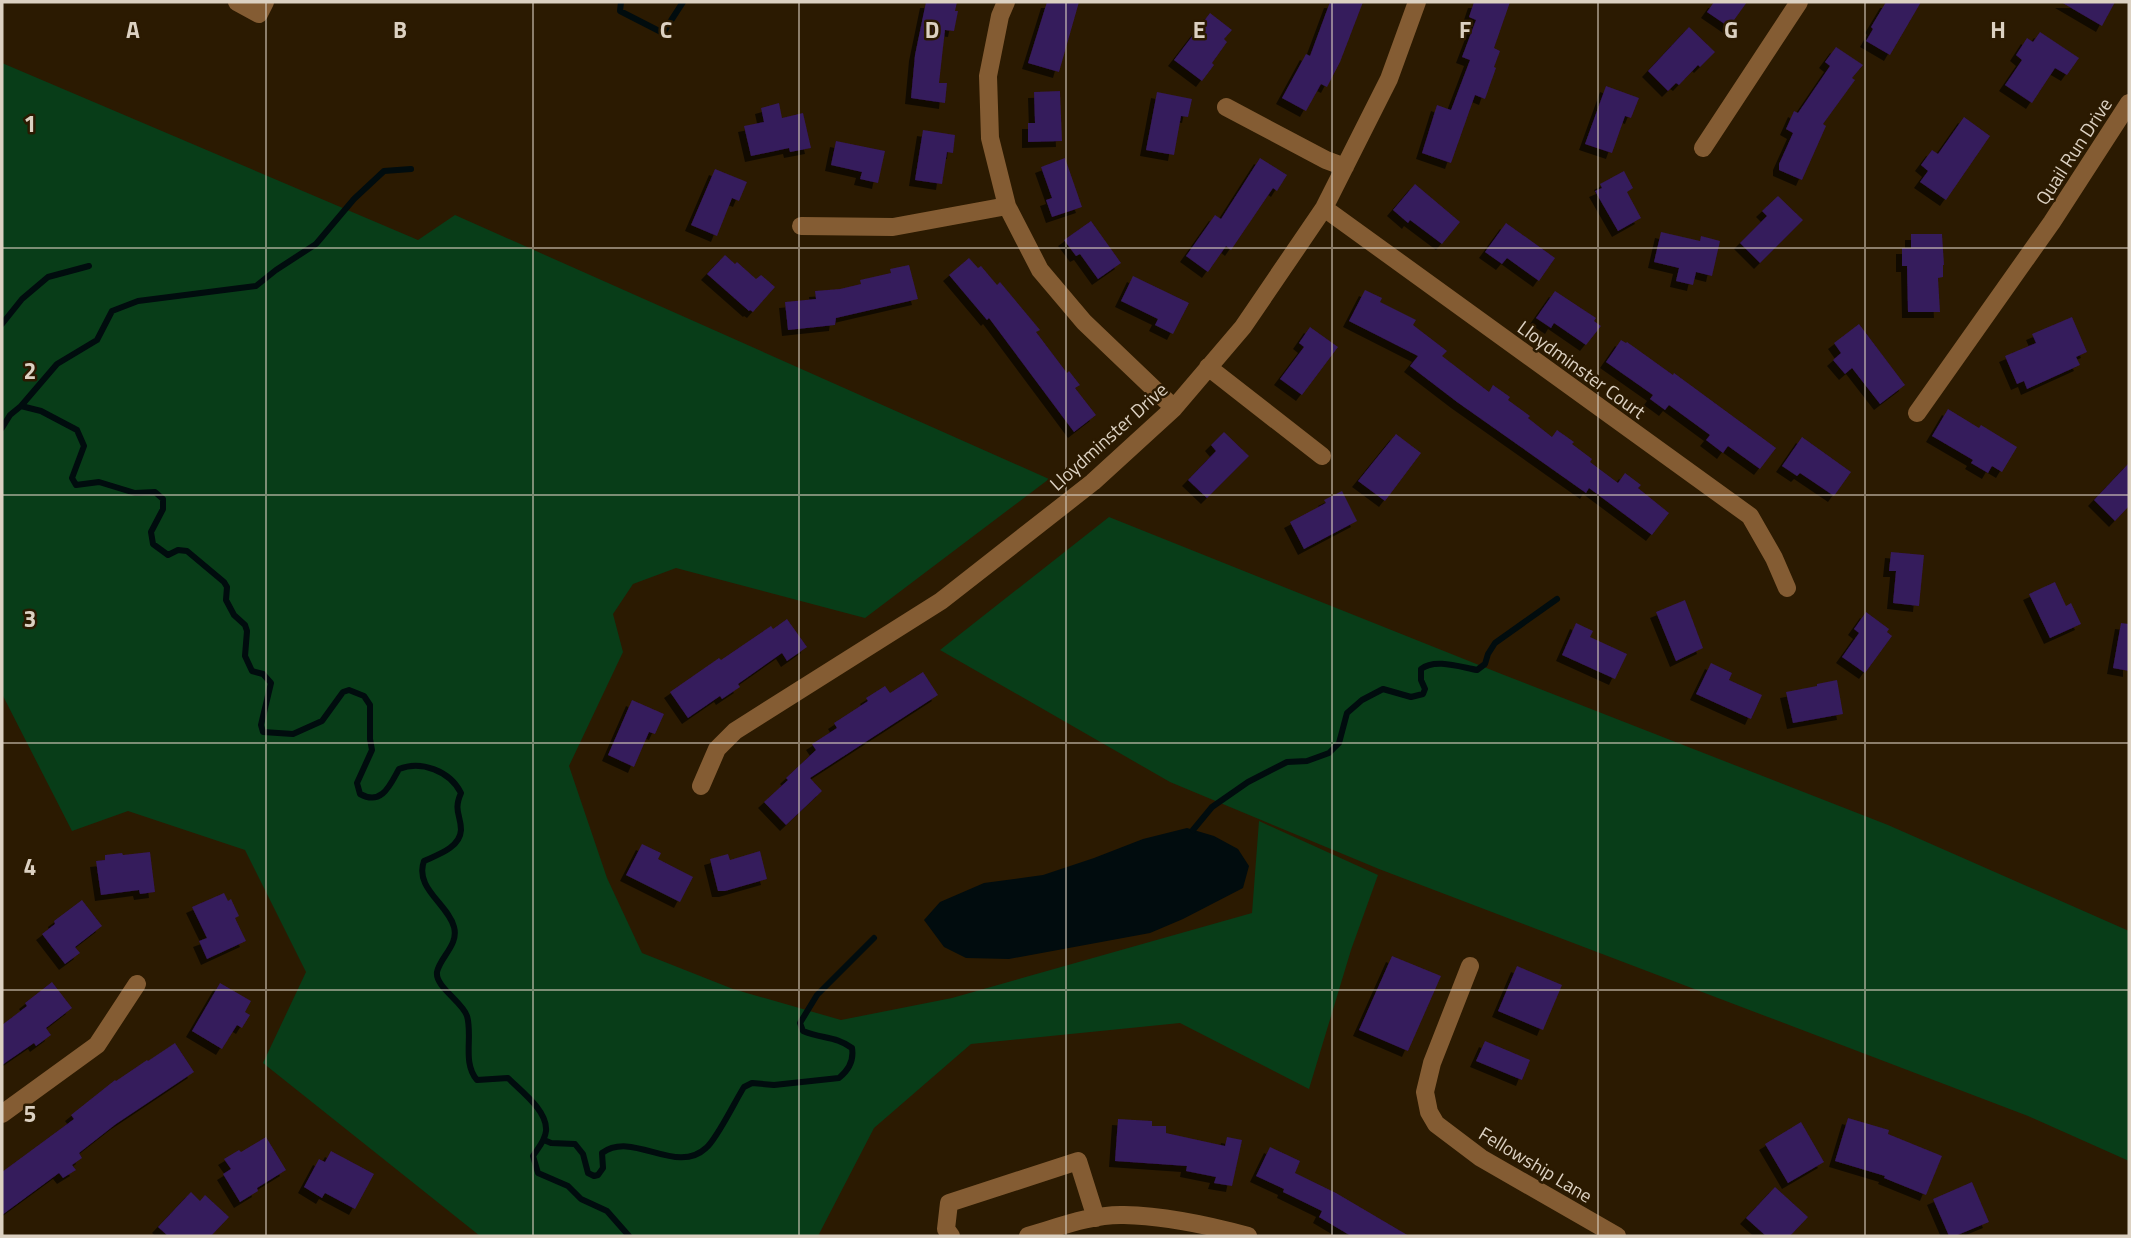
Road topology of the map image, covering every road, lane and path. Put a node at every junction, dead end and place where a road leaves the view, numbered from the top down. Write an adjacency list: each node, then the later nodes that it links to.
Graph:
1 (237, 2): 2 (street)
2 (265, 2)
3 (1006, 2): 10 (street)
4 (1417, 2): 9 (street, Lloydminster Drive)
5 (1799, 2): 8 (street)
6 (2129, 103): 15 (street, Quail Run Drive)
7 (1226, 107): 9 (street)
8 (1703, 148)
9 (1345, 167): 11 (street, Lloydminster Drive)
10 (1007, 206): 12 (street); 14 (street)
11 (1324, 208): 13 (street, Lloydminster Drive); 17 (street, Lloydminster Court)
12 (801, 226)
13 (1208, 367): 14 (street, Lloydminster Drive); 16 (street)
14 (1174, 408): 18 (street, Lloydminster Drive)
15 (1917, 413)
16 (1322, 456)
17 (1787, 588)
18 (701, 786)
19 (1470, 966): 27 (street, Fellowship Lane)
20 (137, 984): 21 (street)
21 (2, 1114)
22 (1096, 1218): 23 (street); 24 (street); 25 (street)
23 (1202, 1230): 26 (street)
24 (951, 1236)
25 (1028, 1236)
26 (1248, 1236)
27 (1617, 1236)

